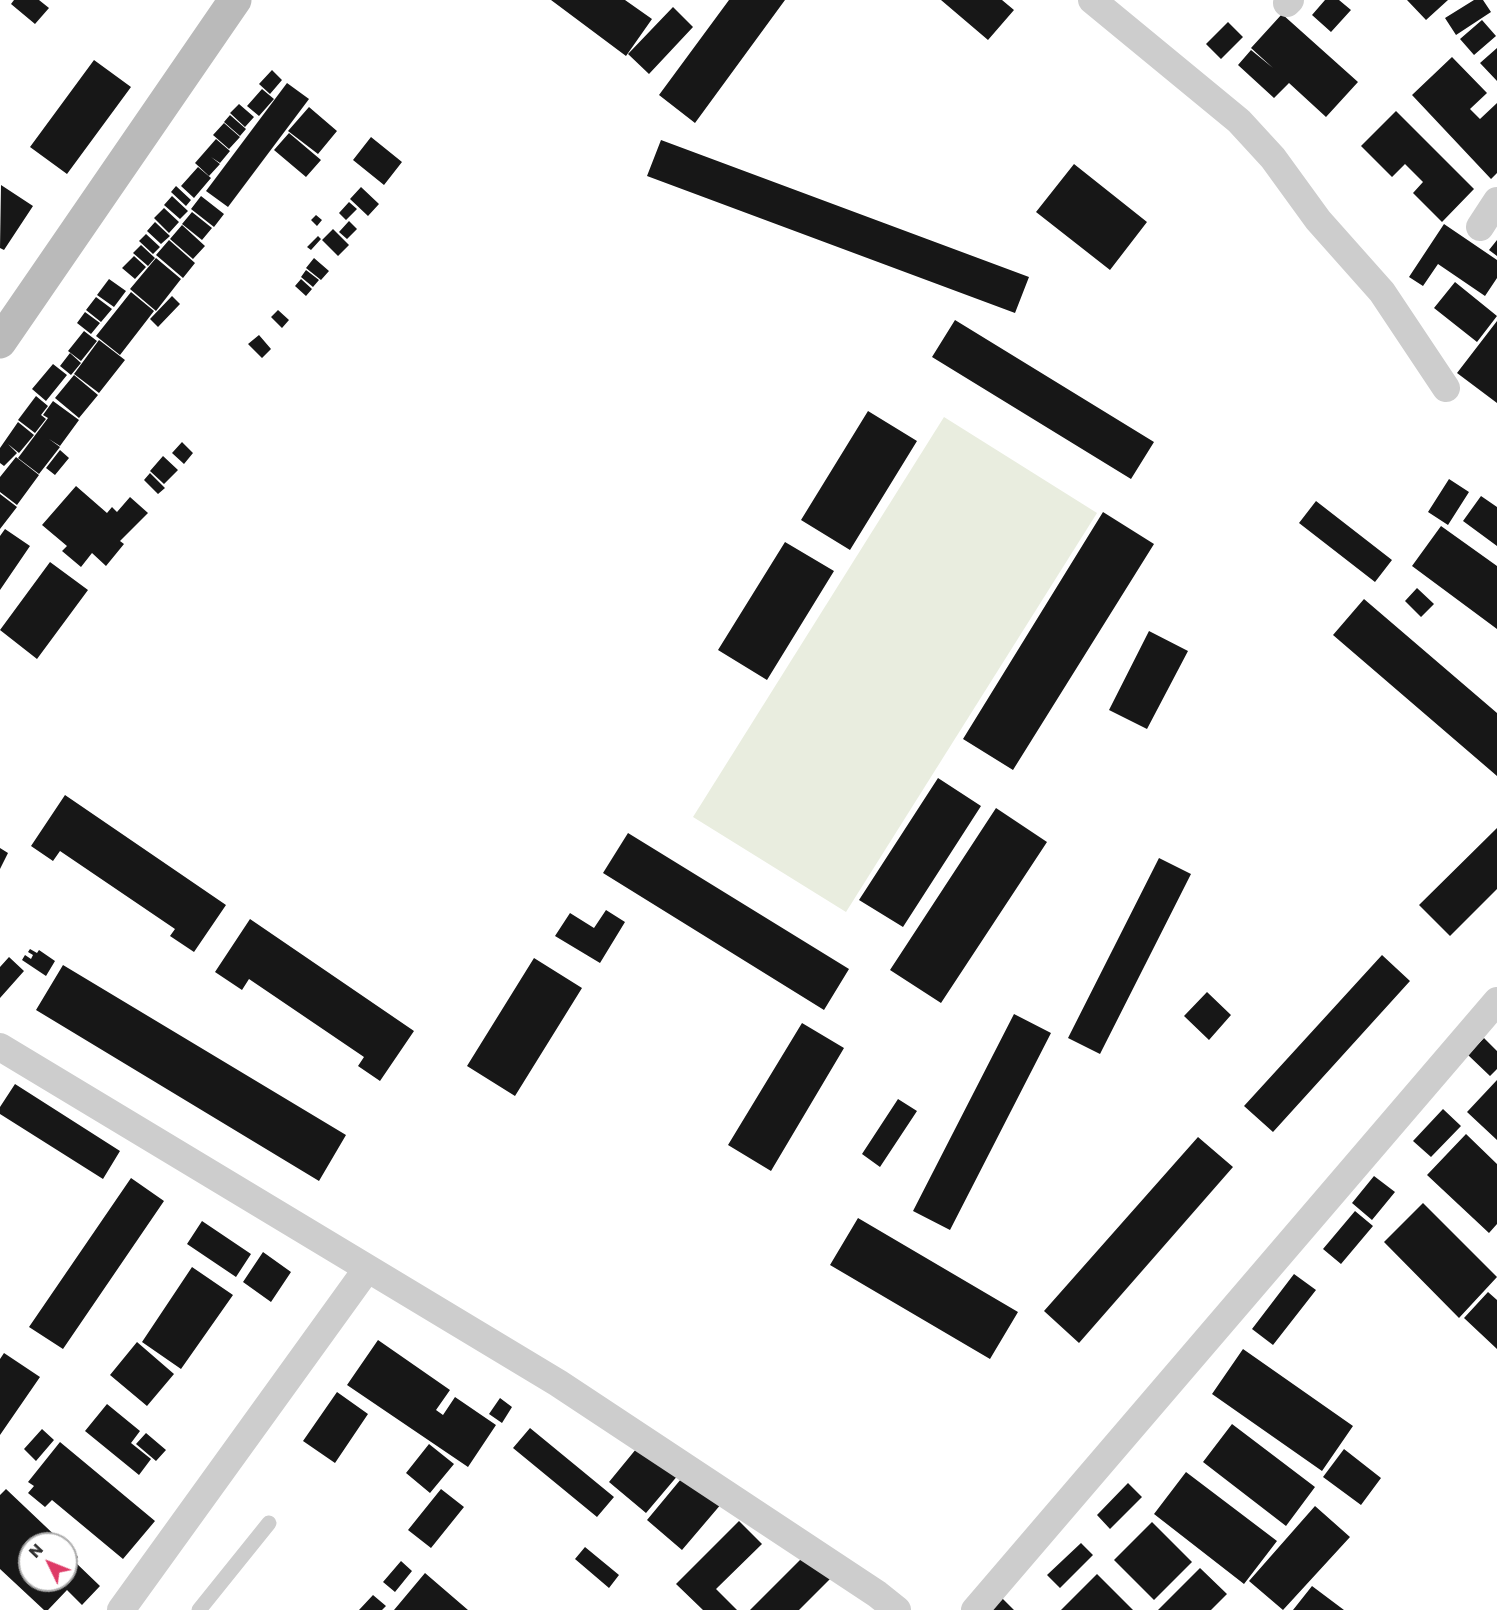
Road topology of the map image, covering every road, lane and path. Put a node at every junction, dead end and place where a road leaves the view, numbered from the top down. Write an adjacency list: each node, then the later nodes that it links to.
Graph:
1 (235, 0): 5 (main road)
2 (1092, 0): 6 (street)
3 (1497, 201): 4 (street)
4 (1480, 227)
5 (0, 342)
6 (1446, 388)
7 (1497, 1001): 14 (street)
8 (0, 1047): 9 (street)
9 (367, 1269): 11 (street); 13 (street)
10 (269, 1523): 12 (lane)
11 (121, 1610)
12 (199, 1610)
13 (897, 1610)
14 (975, 1610)

